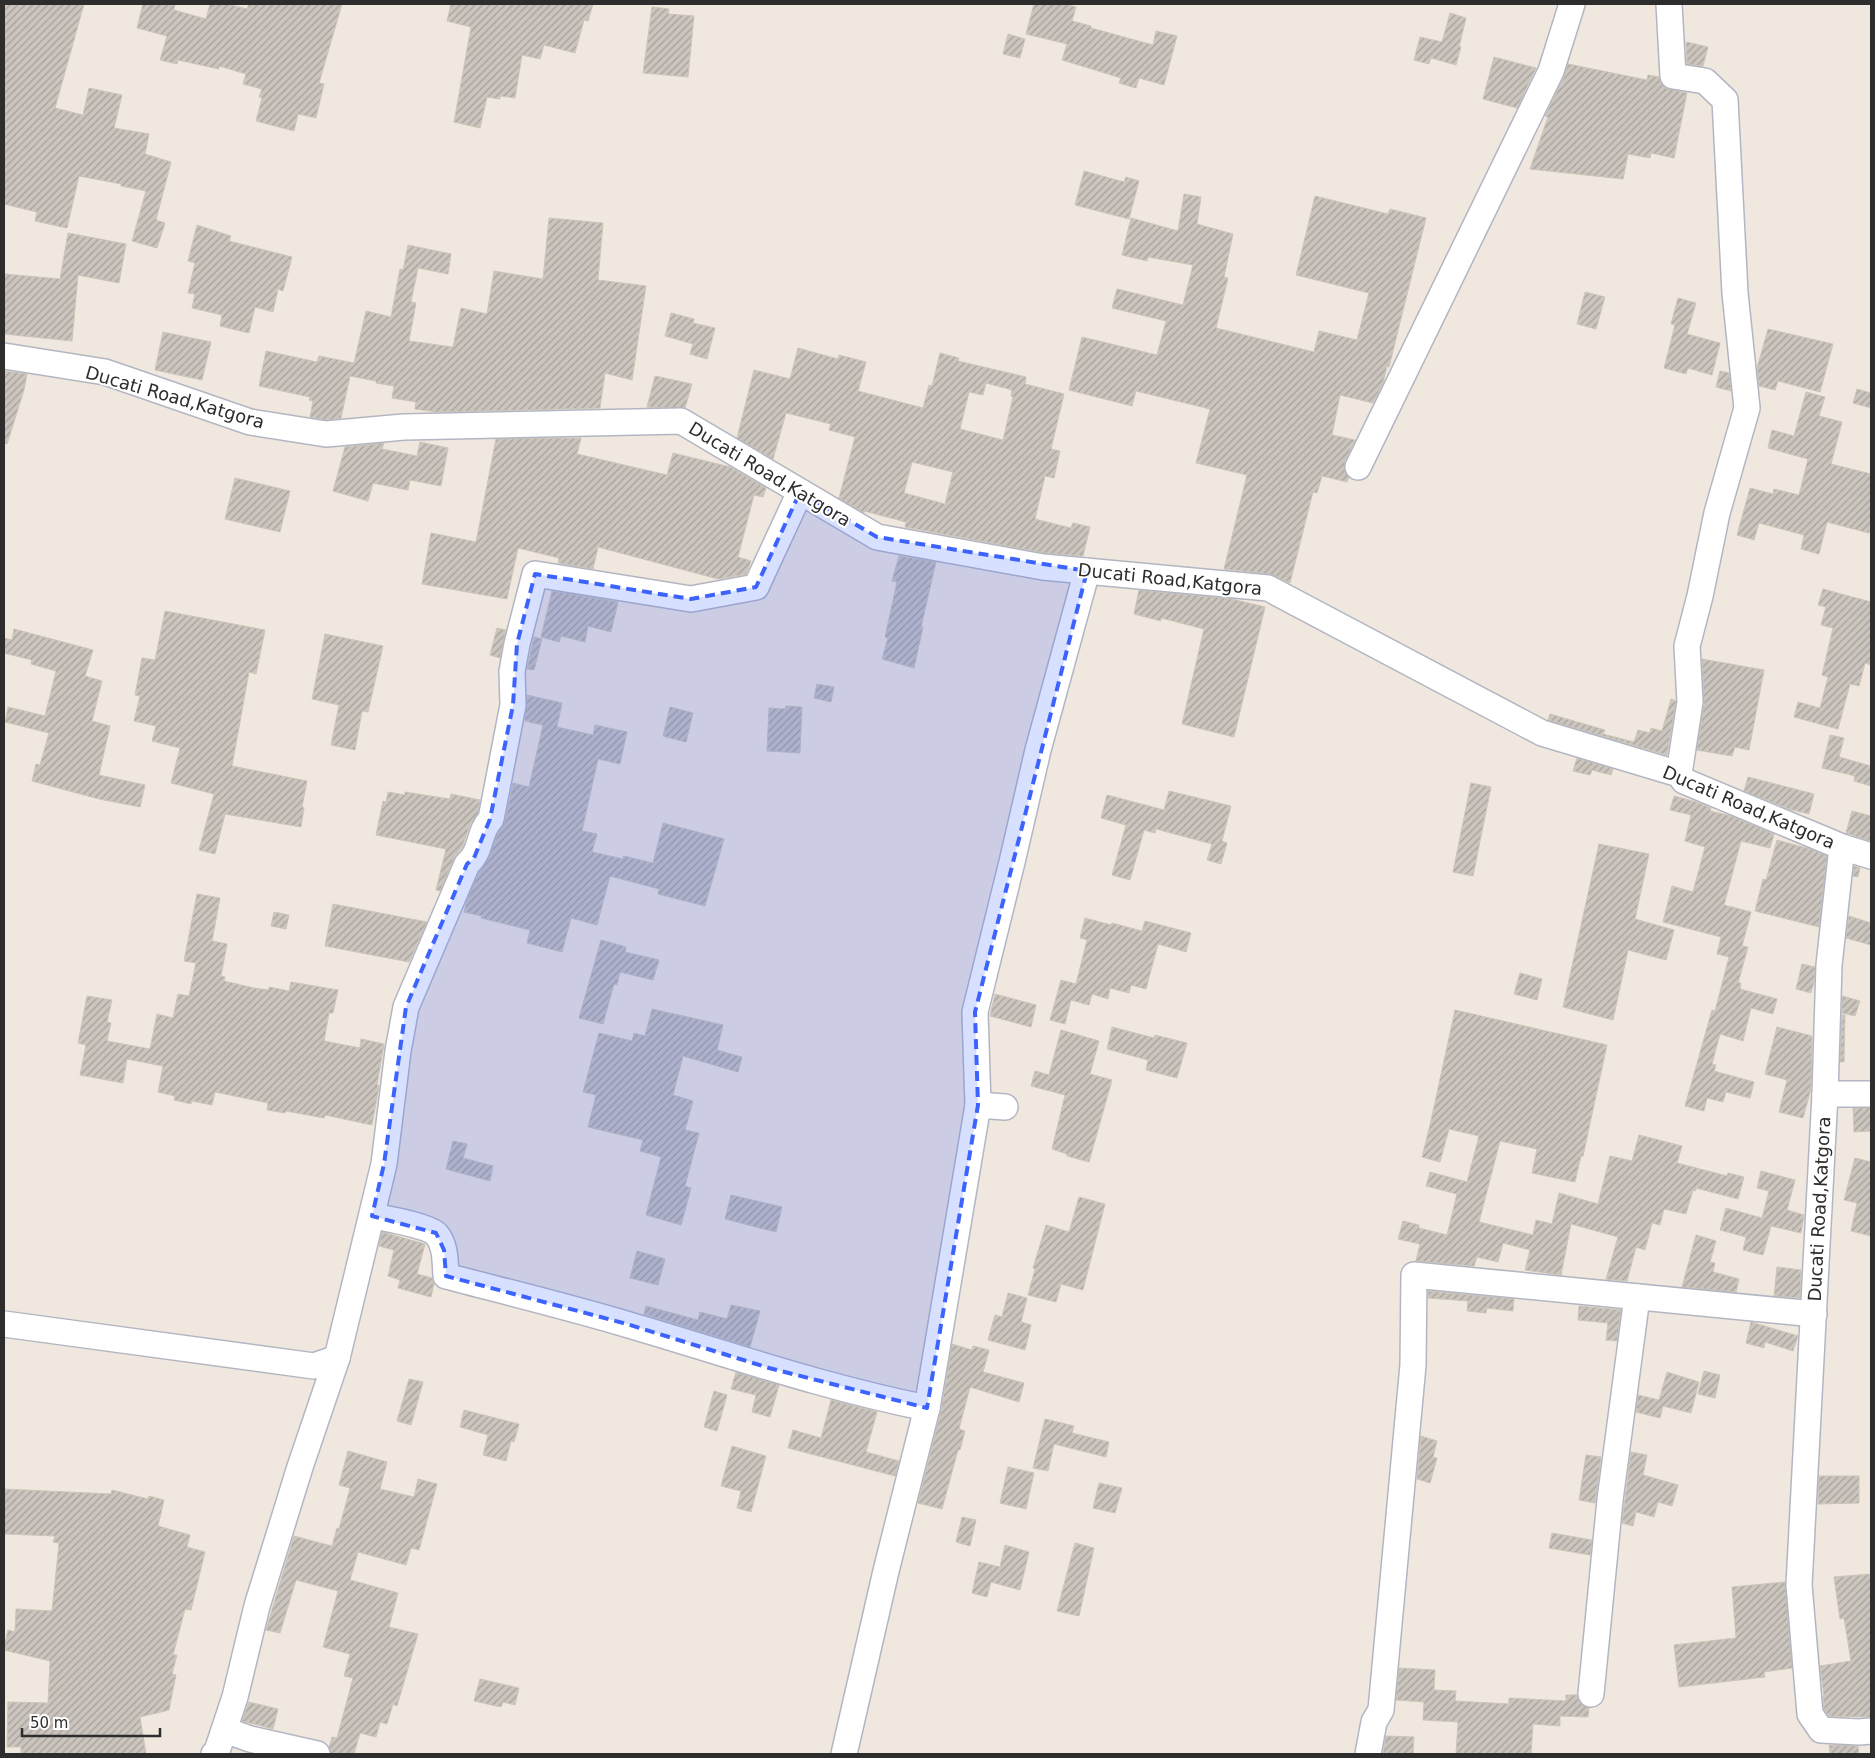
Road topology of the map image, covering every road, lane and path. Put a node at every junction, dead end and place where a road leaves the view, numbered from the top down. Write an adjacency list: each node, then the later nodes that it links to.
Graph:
1 (1572, 4): 4 (street)
2 (1669, 4): 7 (street)
3 (4, 356): 5 (street, Ducati Road,Katgora)
4 (1358, 467)
5 (800, 492): 6 (street, Ducati Road,Katgora); 14 (street)
6 (1087, 571): 7 (street, Ducati Road,Katgora); 12 (street)
7 (1679, 774): 8 (street, Ducati Road,Katgora)
8 (1842, 847): 9 (street); 10 (street, Ducati Road,Katgora)
9 (1871, 856)
10 (1825, 1094): 11 (street); 16 (street, Ducati Road,Katgora)
11 (1871, 1094)
12 (978, 1104): 13 (street); 19 (street)
13 (1005, 1107)
14 (372, 1216): 18 (street); 19 (street)
15 (1637, 1297): 16 (street); 20 (street); 26 (street)
16 (1814, 1314): 22 (street, Ducati Road,Katgora)
17 (4, 1324): 18 (street)
18 (337, 1358): 21 (street)
19 (928, 1408): 25 (street)
20 (1591, 1694)
21 (225, 1730): 23 (street); 24 (street)
22 (1871, 1731)
23 (214, 1754)
24 (317, 1754)
25 (844, 1754)
26 (1368, 1754)

